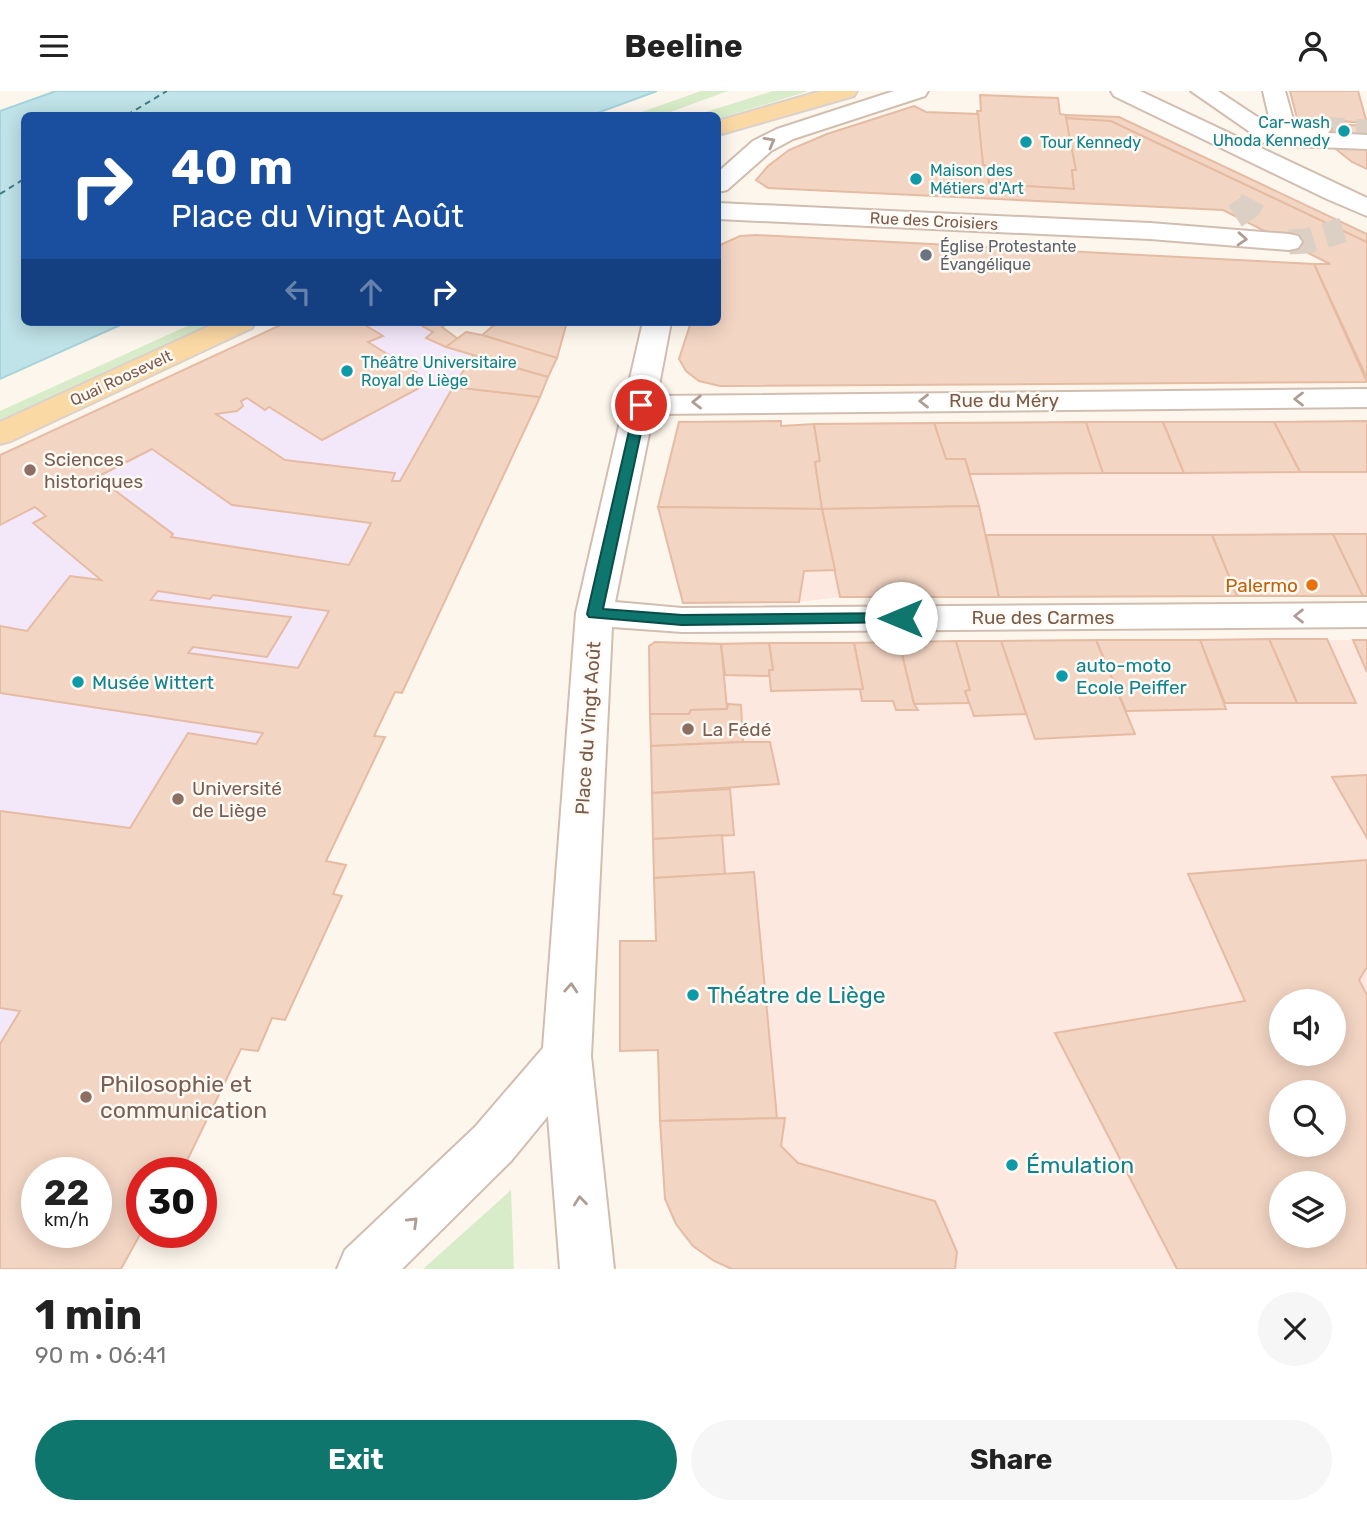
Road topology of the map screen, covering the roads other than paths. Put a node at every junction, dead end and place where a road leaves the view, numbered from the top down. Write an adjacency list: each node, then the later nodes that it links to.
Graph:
1 (845, 91): 6 (main road)
2 (917, 91): 14 (street, one-way to 2)
3 (1122, 91): 8 (street)
4 (1202, 91): 9 (street)
5 (1274, 91): 9 (street)
6 (782, 111): 7 (main road); 11 (main road)
7 (721, 127)
8 (1215, 134): 10 (street); 13 (street); 16 (street)
9 (1301, 135): 10 (street); 12 (street)
10 (1240, 141): 15 (street)
11 (721, 144)
12 (1366, 149)
13 (1255, 179)
14 (721, 182)
15 (1367, 191)
16 (1367, 208)
17 (721, 211): 19 (street, Rue des Croisiers)
18 (1235, 216): 19 (street, Rue des Croisiers)
19 (1150, 231): 20 (street, Rue des Croisiers, one-way to 20)
20 (1289, 242)
21 (233, 326): 25 (main road, Quai Roosevelt)
22 (656, 326): 24 (street, Place du Vingt Août)
23 (1367, 398): 24 (street, Rue du Méry, one-way to 24)
24 (641, 405): 26 (street, Place du Vingt Août)
25 (0, 434)
26 (594, 614): 27 (street, Rue des Carmes, one-way to 26); 28 (street, Place du Vingt Août, one-way to 26)
27 (1367, 615)
28 (567, 1056): 29 (street, one-way to 28); 30 (street, Place du Vingt Août, one-way to 28)
29 (364, 1269)
30 (587, 1269)

